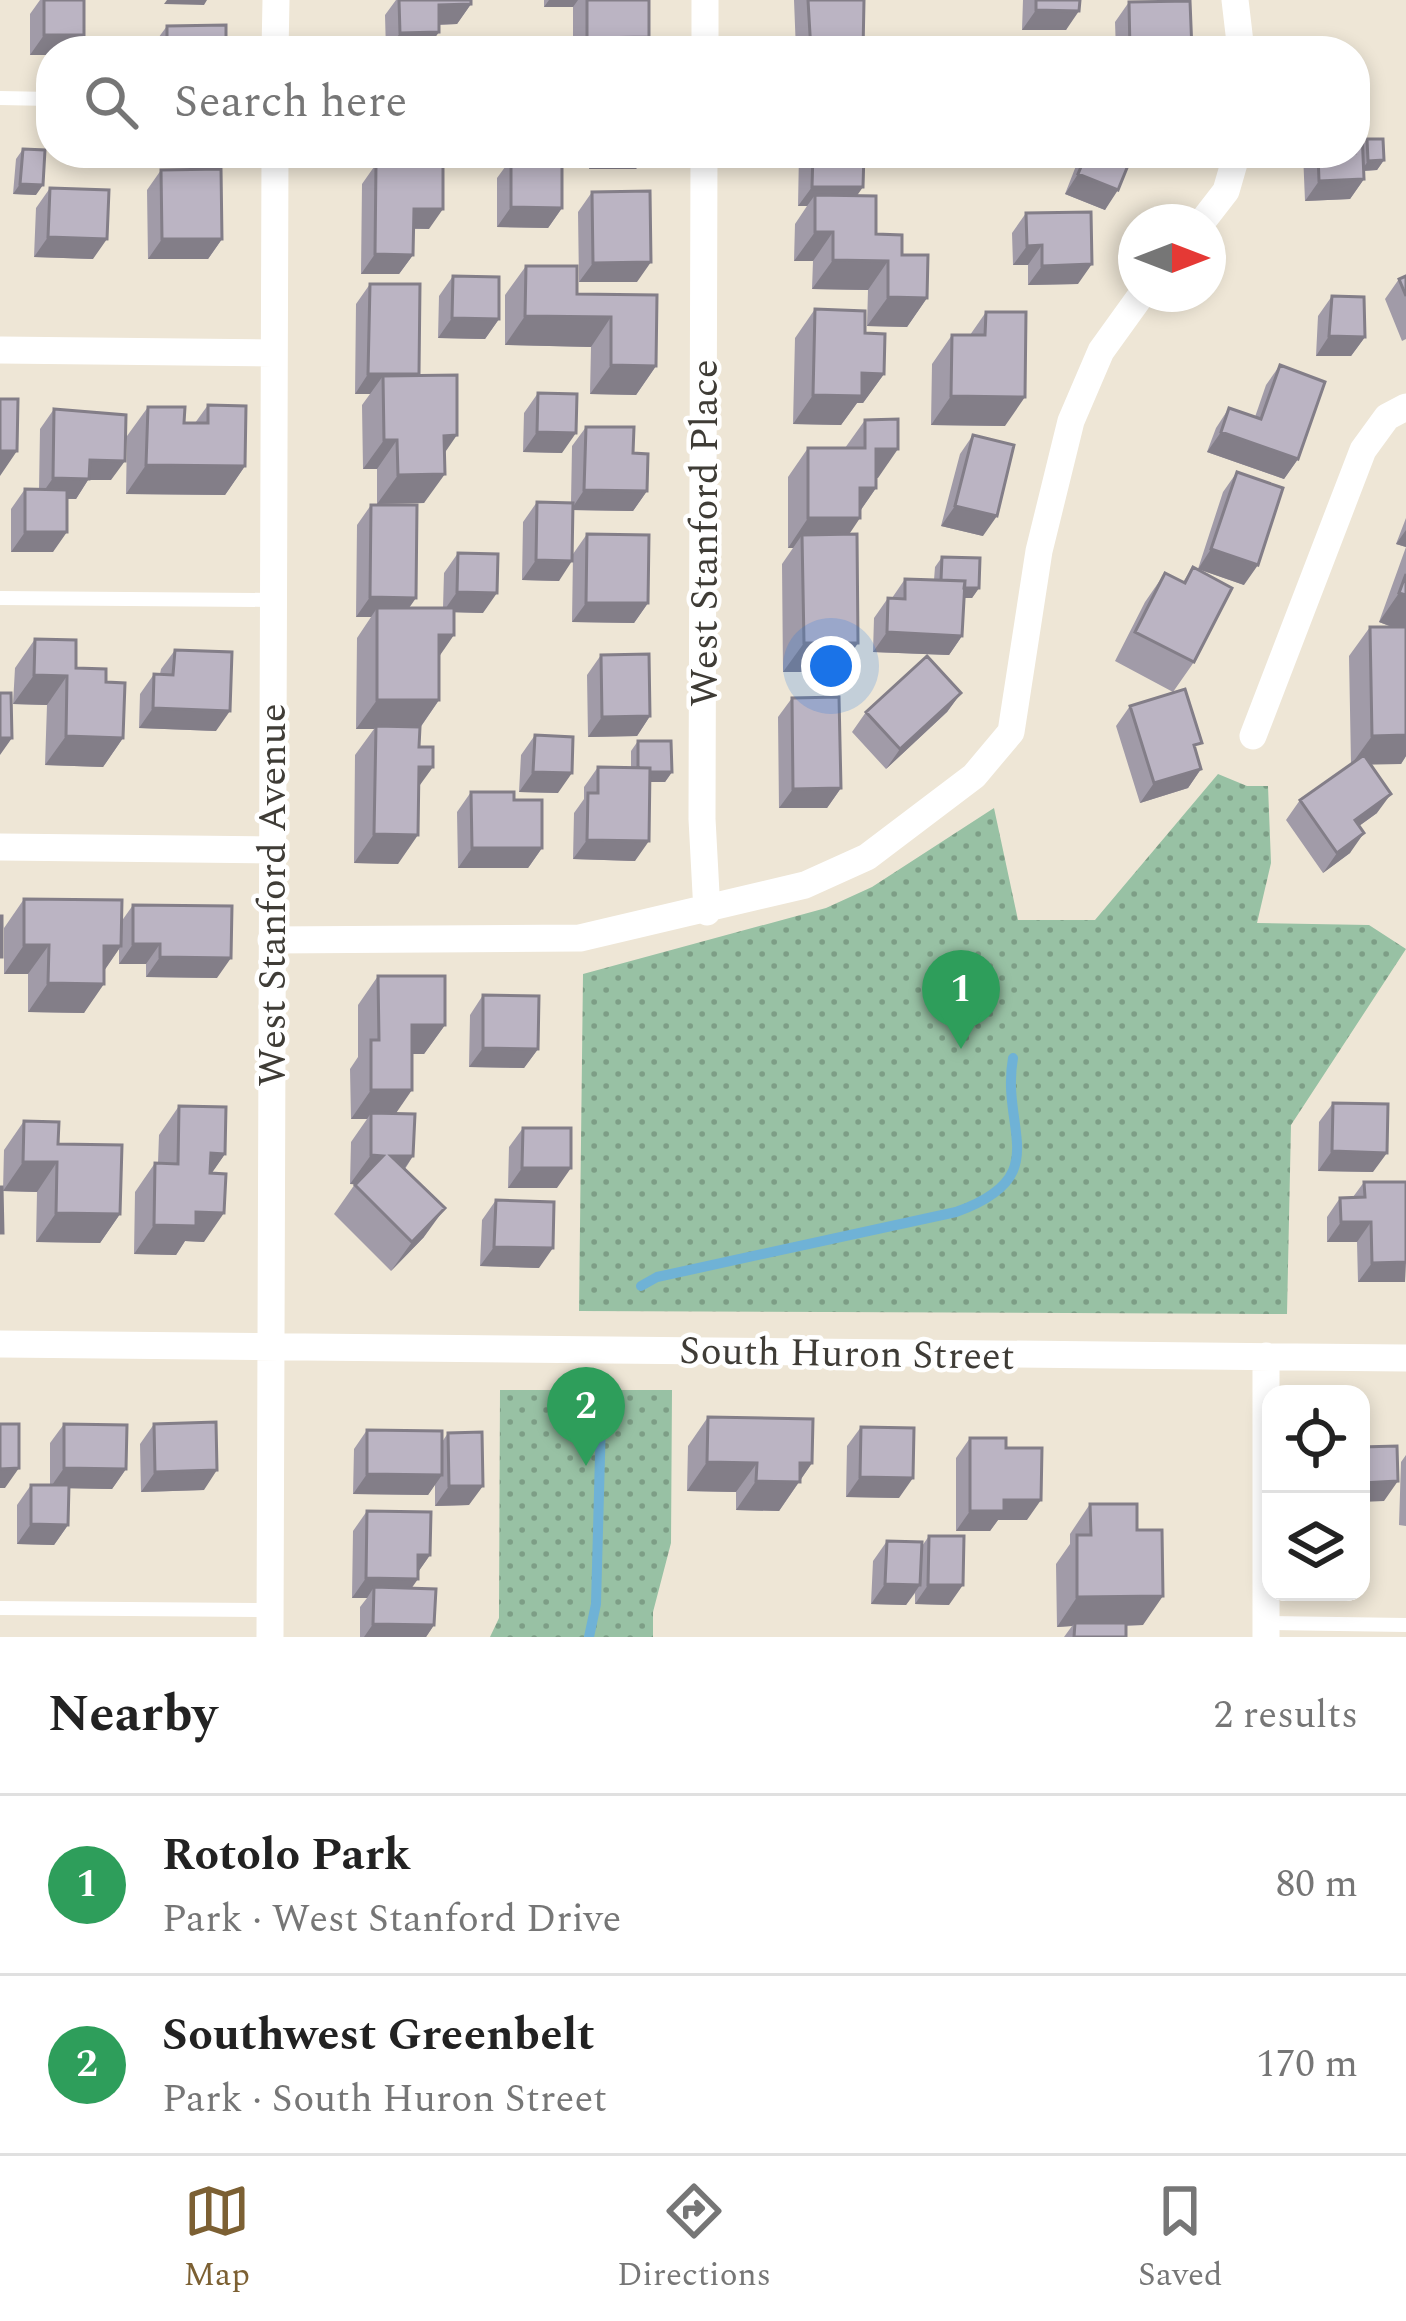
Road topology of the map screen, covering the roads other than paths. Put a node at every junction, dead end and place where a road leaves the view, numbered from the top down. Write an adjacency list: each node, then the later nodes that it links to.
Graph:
1 (276, 0): 4 (street)
2 (705, 0): 5 (street)
3 (1235, 0): 6 (street)
4 (275, 36)
5 (704, 36)
6 (1239, 36)
7 (0, 98): 8 (lane)
8 (36, 99)
9 (274, 168): 15 (street, West Stanford Avenue)
10 (704, 168): 22 (street, West Stanford Place)
11 (1233, 168): 12 (street)
12 (1216, 204)
13 (1129, 312): 22 (street)
14 (0, 350): 15 (street)
15 (273, 352): 18 (street, West Stanford Avenue)
16 (1406, 407): 19 (street)
17 (0, 598): 18 (lane)
18 (272, 600): 21 (street, West Stanford Avenue)
19 (1253, 736)
20 (0, 847): 21 (street)
21 (271, 850): 23 (street, West Stanford Avenue)
22 (707, 912): 23 (street)
23 (271, 940): 25 (street, West Stanford Avenue)
24 (0, 1344): 25 (street, South Huron Street)
25 (268, 1347): 26 (street, South Huron Street); 29 (street, West Stanford Avenue)
26 (1266, 1356): 27 (street, South Huron Street); 31 (street)
27 (1406, 1358)
28 (0, 1608): 29 (lane)
29 (270, 1623)
30 (1406, 1625): 31 (lane)
31 (1266, 1630)

